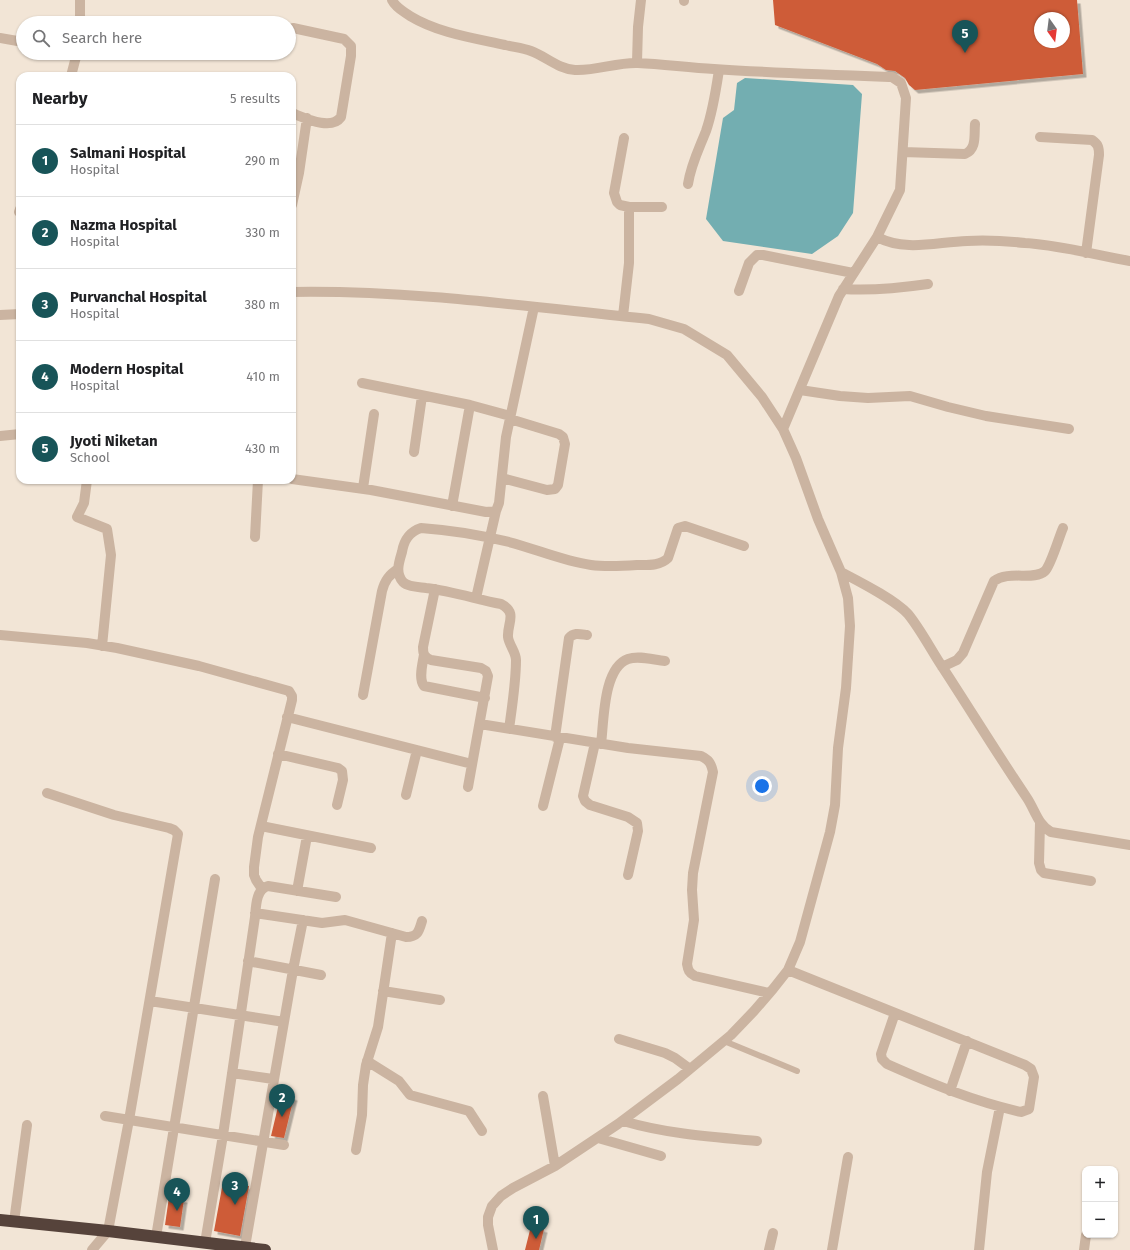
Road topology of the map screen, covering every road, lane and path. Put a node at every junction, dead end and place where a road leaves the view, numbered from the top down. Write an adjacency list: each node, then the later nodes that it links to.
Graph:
1 (80, 0): 4 (street)
2 (392, 0): 9 (street)
3 (641, 0): 9 (street)
4 (80, 16)
5 (296, 29): 13 (street)
6 (0, 38): 7 (street)
7 (16, 41)
8 (75, 60): 11 (street)
9 (637, 62): 10 (street)
10 (719, 70): 17 (street); 18 (street)
11 (72, 72)
12 (296, 114): 13 (street)
13 (307, 118): 19 (street)
14 (975, 124): 17 (street)
15 (1040, 137): 23 (street)
16 (624, 138): 20 (street)
17 (903, 152): 22 (street)
18 (688, 184)
19 (296, 187)
20 (629, 207): 21 (street); 33 (street)
21 (662, 207)
22 (877, 237): 23 (street); 25 (street)
23 (1086, 253): 24 (street)
24 (1130, 261)
25 (853, 273): 27 (street); 28 (street)
26 (928, 284): 27 (street)
27 (843, 289): 35 (street)
28 (739, 291)
29 (296, 292): 30 (street)
30 (534, 307): 33 (street); 39 (street)
31 (16, 314): 32 (street)
32 (0, 315)
33 (623, 316): 40 (street)
34 (362, 383): 36 (street)
35 (800, 390): 40 (street); 41 (street)
36 (422, 396): 37 (street); 44 (street)
37 (470, 405): 39 (street); 50 (street)
38 (374, 414): 49 (street)
39 (510, 417): 45 (street); 45 (street)
40 (783, 429): 57 (street)
41 (1069, 429)
42 (16, 434): 43 (street)
43 (0, 436)
44 (414, 452)
45 (502, 478): 51 (street)
46 (296, 479): 49 (street)
47 (86, 484): 62 (street)
48 (258, 484): 53 (street)
49 (363, 488): 50 (street)
50 (452, 506): 51 (street)
51 (496, 511): 54 (street)
52 (1063, 528): 65 (street)
53 (255, 537)
54 (490, 538): 55 (street); 56 (street); 59 (street)
55 (744, 546)
56 (398, 569): 58 (street); 66 (street)
57 (841, 572): 65 (street); 98 (street)
58 (435, 589): 59 (street); 63 (street)
59 (476, 598): 70 (street)
60 (0, 634): 62 (street)
61 (587, 635): 71 (street)
62 (102, 646): 68 (street)
63 (424, 654): 67 (street); 67 (street)
64 (665, 661): 72 (street)
65 (942, 667): 81 (street)
66 (363, 695)
67 (484, 698): 69 (street)
68 (287, 717): 73 (street); 74 (street)
69 (480, 724): 70 (street); 75 (street)
70 (509, 729): 71 (street)
71 (558, 737): 72 (street); 80 (street)
72 (598, 743): 86 (street); 101 (street)
73 (417, 750): 75 (street); 78 (street)
74 (278, 754): 79 (street); 82 (street)
75 (472, 764): 76 (street)
76 (468, 787)
77 (47, 793): 103 (street)
78 (406, 795)
79 (337, 805)
80 (543, 806)
81 (1040, 823): 84 (street); 88 (street)
82 (261, 826): 83 (street); 89 (street)
83 (307, 836): 85 (street); 90 (street)
84 (1130, 845)
85 (371, 848)
86 (628, 875)
87 (215, 879): 104 (street)
88 (1091, 881)
89 (262, 889): 90 (street); 92 (street)
90 (297, 891): 91 (street)
91 (336, 897)
92 (255, 913): 93 (street); 96 (street)
93 (303, 920): 95 (street); 97 (street)
94 (422, 921): 95 (street)
95 (392, 933): 100 (street)
96 (248, 961): 97 (street); 106 (street)
97 (293, 970): 99 (street); 107 (street)
98 (788, 970): 101 (street); 105 (street)
99 (321, 975)
100 (383, 990): 102 (street); 111 (street)
101 (769, 993): 109 (street)
102 (440, 1000)
103 (150, 1001): 104 (street); 120 (street)
104 (194, 1007): 106 (street); 123 (street)
105 (895, 1013): 110 (street); 116 (street)
106 (241, 1015): 107 (street); 114 (street)
107 (284, 1022): 115 (street)
108 (619, 1039): 112 (street)
109 (724, 1041): 112 (street); 113 (lane)
110 (967, 1041): 116 (street); 118 (street)
111 (367, 1061): 124 (street); 130 (street)
112 (690, 1069): 121 (street)
113 (797, 1071)
114 (232, 1072): 115 (street); 125 (street)
115 (273, 1079): 127 (street)
116 (950, 1091): 118 (street)
117 (543, 1096): 133 (street)
118 (1000, 1107): 147 (street)
119 (104, 1116): 120 (street)
120 (129, 1120): 123 (street); 136 (street)
121 (623, 1121): 126 (street); 128 (street)
122 (27, 1125): 135 (street)
123 (174, 1126): 125 (street); 138 (street)
124 (482, 1131)
125 (223, 1135): 127 (street); 140 (street)
126 (598, 1138): 131 (street); 133 (street)
127 (262, 1141): 129 (street); 141 (street)
128 (757, 1141)
129 (284, 1145)
130 (356, 1150)
131 (661, 1156)
132 (848, 1157): 146 (street)
133 (555, 1166): 144 (street)
134 (0, 1220): 135 (highway)
135 (14, 1222): 136 (highway)
136 (108, 1231): 138 (highway); 142 (street)
137 (773, 1233): 145 (street)
138 (156, 1237): 140 (highway)
139 (1086, 1238): 148 (street)
140 (211, 1246): 141 (highway)
141 (244, 1247): 143 (highway)
142 (92, 1250)
143 (265, 1250)
144 (493, 1250)
145 (769, 1250)
146 (832, 1250)
147 (979, 1250)
148 (1084, 1250)

